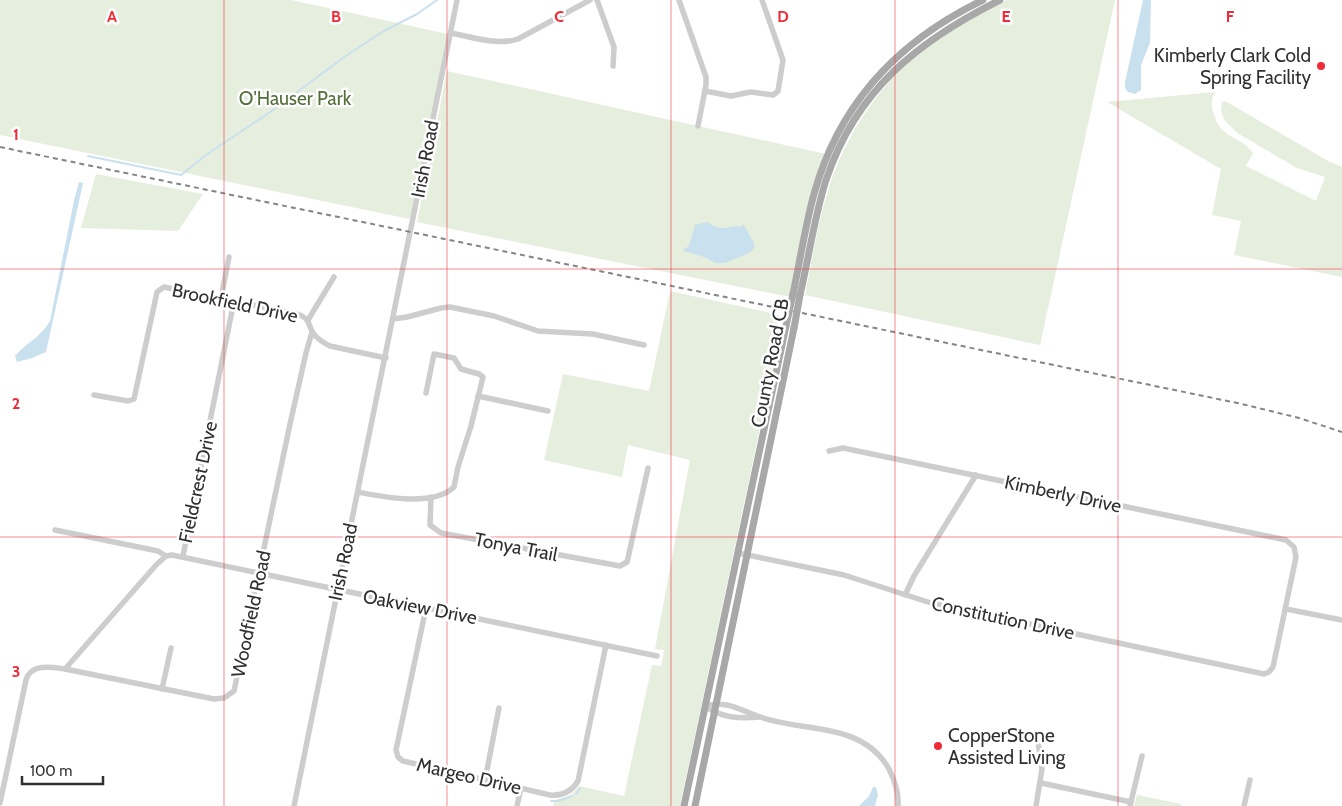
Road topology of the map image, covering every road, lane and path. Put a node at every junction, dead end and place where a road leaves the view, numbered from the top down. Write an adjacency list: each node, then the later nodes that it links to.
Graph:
1 (457, 0): 8 (street, Irish Road)
2 (590, 0): 8 (street)
3 (597, 0): 9 (street)
4 (679, 0): 10 (street)
5 (762, 0): 10 (street)
6 (983, 0): 14 (main road, County Road CB)
7 (1000, 0): 14 (main road, County Road CB)
8 (451, 33): 17 (street, Irish Road)
9 (613, 66)
10 (705, 91): 11 (street)
11 (698, 126)
12 (229, 257): 15 (street)
13 (334, 277): 18 (street)
14 (797, 295): 19 (main road, County Road CB, bridge)
15 (221, 298): 16 (street, Brookfield Drive); 24 (street, Brookfield Drive)
16 (234, 301): 18 (street, Brookfield Drive); 36 (street, Fieldcrest Drive)
17 (394, 319): 21 (street); 22 (street, Irish Road)
18 (308, 320): 20 (street, Brookfield Drive)
19 (790, 327): 33 (main road, County Road CB); 34 (main road, County Road CB)
20 (312, 332): 22 (street, Brookfield Drive); 37 (street, Woodfield Road)
21 (644, 345)
22 (386, 358): 30 (street, Irish Road)
23 (426, 393): 25 (street)
24 (94, 395)
25 (478, 396): 26 (street); 31 (street)
26 (548, 411)
27 (830, 451): 29 (street, Kimberly Drive)
28 (648, 468): 31 (street, Tonya Trail)
29 (976, 475): 39 (street); 41 (street, Kimberly Drive)
30 (358, 492): 31 (street); 38 (street, Irish Road)
31 (431, 497)
32 (55, 530): 35 (street)
33 (738, 553): 34 (street, Constitution Drive); 49 (main road, County Road CB)
34 (747, 555): 39 (street, Constitution Drive); 48 (main road, County Road CB)
35 (166, 556): 36 (street, Fieldcrest Drive); 46 (street, Fieldcrest Drive)
36 (183, 556): 37 (street, Oakview Drive)
37 (260, 572): 38 (street, Oakview Drive); 47 (street, Woodfield Road)
38 (338, 590): 40 (street, Oakview Drive); 61 (street, Irish Road)
39 (905, 595): 41 (street, Constitution Drive)
40 (426, 608): 43 (street, Oakview Drive); 55 (street, Margeo Drive)
41 (1286, 609): 42 (street)
42 (1342, 620)
43 (606, 645): 45 (street, Oakview Drive); 58 (street, Margeo Drive)
44 (171, 648): 47 (street)
45 (657, 656)
46 (65, 669): 47 (street, Woodfield Road); 59 (street, Woodfield Road)
47 (162, 689)
48 (716, 703): 49 (street); 51 (main road, County Road CB); 52 (street)
49 (705, 706): 51 (street); 63 (main road, County Road CB)
50 (500, 708): 55 (street)
51 (714, 713): 52 (street); 64 (main road, County Road CB)
52 (760, 717): 65 (street)
53 (1037, 735): 57 (street)
54 (1142, 756): 60 (street)
55 (485, 780): 58 (street, Margeo Drive)
56 (1250, 780): 67 (street)
57 (1041, 783): 60 (street); 66 (street)
58 (521, 788): 62 (street)
59 (0, 803)
60 (1131, 804)
61 (294, 806)
62 (517, 806)
63 (684, 806)
64 (695, 806)
65 (898, 806)
66 (1036, 806)
67 (1244, 806)

